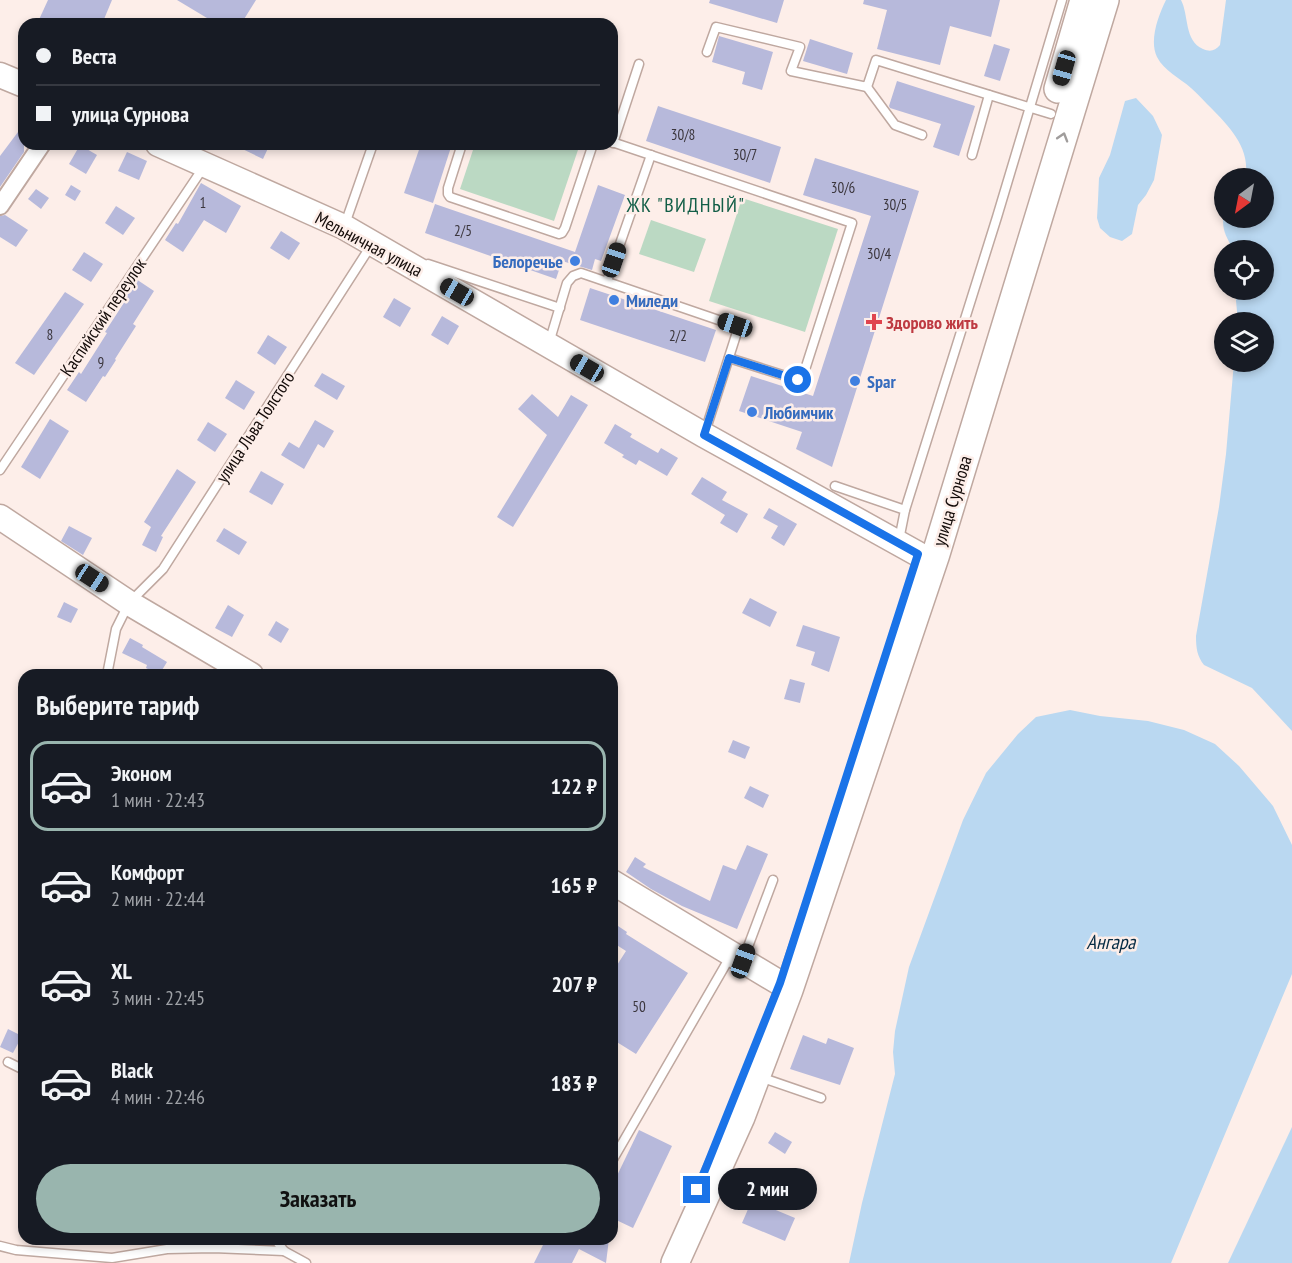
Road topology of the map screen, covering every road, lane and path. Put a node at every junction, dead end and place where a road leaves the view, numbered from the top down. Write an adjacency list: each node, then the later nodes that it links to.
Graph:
1 (1062, 0): 10 (lane)
2 (1084, 0): 10 (main road, улица Сурнова)
3 (1105, 0): 44 (main road, улица Сурнова, one-way to 3)
4 (707, 52): 8 (lane)
5 (639, 64): 11 (lane)
6 (0, 75): 7 (street)
7 (18, 82)
8 (867, 87): 9 (lane); 12 (lane)
9 (989, 95): 10 (lane); 20 (lane)
10 (1040, 110): 32 (lane); 34 (main road, улица Сурнова)
11 (618, 125)
12 (922, 135)
13 (618, 144): 19 (lane)
14 (38, 150): 22 (street)
15 (171, 150): 21 (street, Мельничная улица)
16 (371, 150): 23 (lane)
17 (460, 150): 18 (lane)
18 (591, 150)
19 (651, 155): 25 (lane); 28 (lane)
20 (972, 155)
21 (205, 165): 23 (street, Мельничная улица); 30 (lane, Каспийский переулок)
22 (0, 206)
23 (344, 227): 24 (street, Мельничная улица)
24 (376, 246): 26 (lane); 27 (street, Мельничная улица); 35 (lane, улица Льва Толстого)
25 (607, 281): 26 (lane); 28 (lane)
26 (560, 308): 27 (lane)
27 (548, 345): 29 (street, Мельничная улица)
28 (729, 358): 29 (lane)
29 (704, 435): 34 (street, Мельничная улица)
30 (0, 470)
31 (835, 486): 32 (lane)
32 (905, 510): 34 (lane)
33 (0, 517): 35 (street)
34 (908, 549): 41 (main road, улица Сурнова)
35 (129, 603): 36 (lane, улица Льва Толстого); 37 (street)
36 (108, 669)
37 (241, 669)
38 (773, 880): 40 (lane)
39 (618, 886): 40 (street)
40 (737, 957): 41 (street); 46 (lane)
41 (780, 983): 51 (main road, улица Сурнова)
42 (8, 1062): 43 (lane)
43 (18, 1067)
44 (756, 1076): 45 (lane); 52 (main road, улица Сурнова)
45 (821, 1098)
46 (618, 1151)
47 (280, 1245): 49 (lane)
48 (0, 1246): 49 (lane)
49 (284, 1251): 50 (lane)
50 (306, 1263)
51 (663, 1263)
52 (675, 1263)

